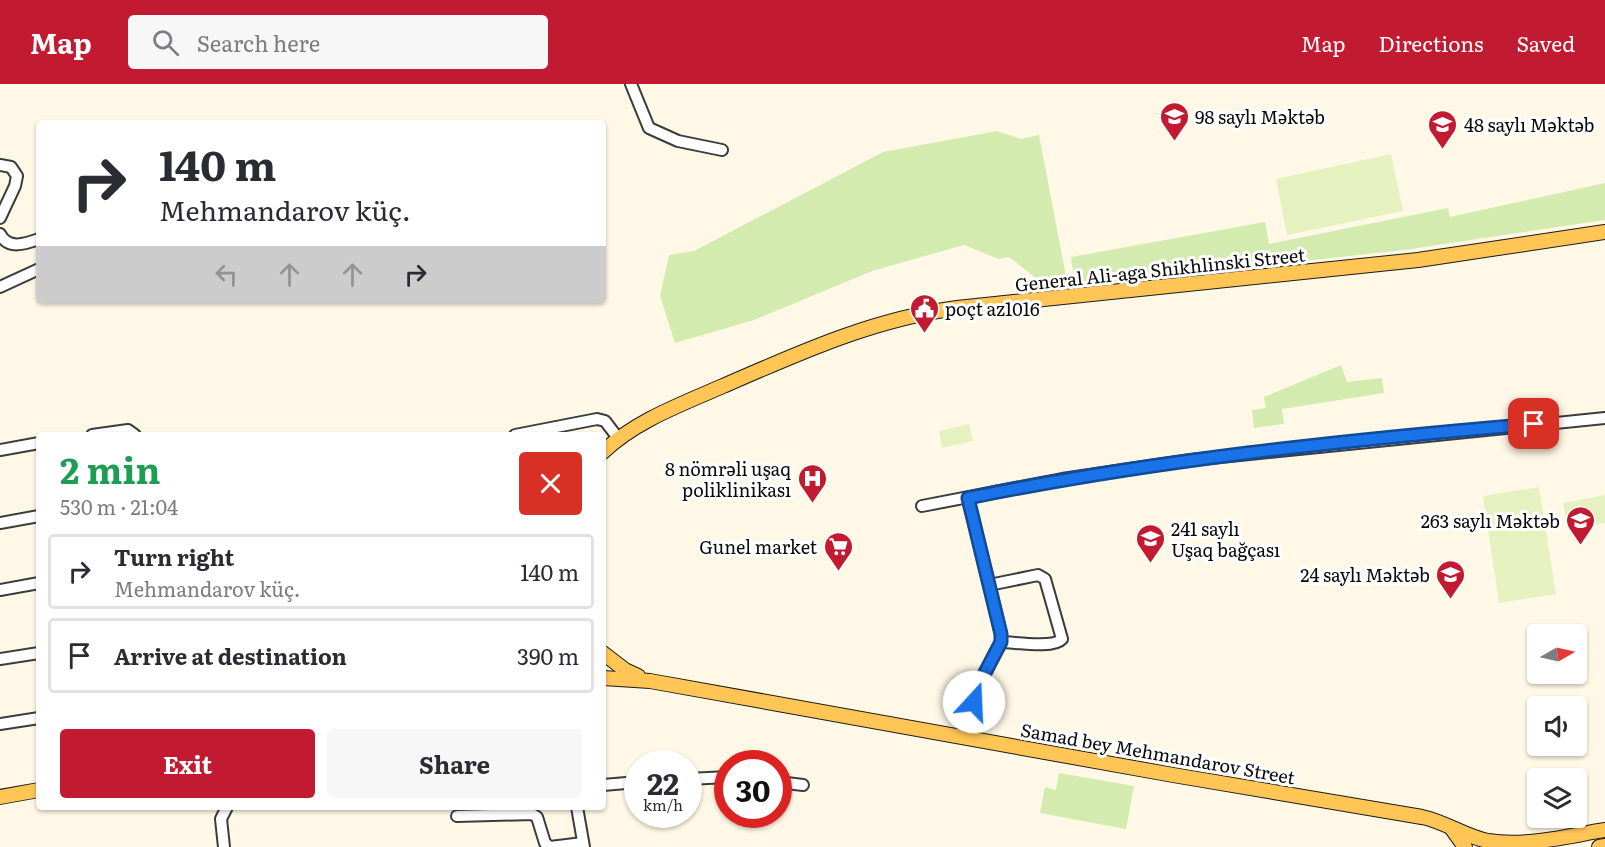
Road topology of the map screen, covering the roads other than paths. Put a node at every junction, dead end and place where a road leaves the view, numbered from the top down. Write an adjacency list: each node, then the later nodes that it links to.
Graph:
1 (631, 84): 2 (street)
2 (722, 150)
3 (0, 165): 4 (street)
4 (0, 218)
5 (1605, 232): 14 (main road, General Ali-aga Shikhlinski Street)
6 (0, 234): 7 (street)
7 (36, 240)
8 (36, 270): 9 (street)
9 (0, 287)
10 (1605, 418): 18 (street)
11 (114, 432): 12 (street)
12 (131, 432)
13 (530, 432): 14 (street)
14 (618, 438): 16 (main road, General Ali-aga Shikhlinski Street)
15 (36, 444): 17 (street)
16 (606, 449)
17 (0, 450)
18 (968, 498): 19 (street); 23 (street)
19 (922, 506)
20 (36, 517): 21 (street)
21 (0, 523)
22 (36, 584): 24 (street)
23 (989, 585): 25 (street); 25 (street)
24 (0, 590)
25 (1001, 642): 34 (street)
26 (36, 653): 28 (street)
27 (606, 654): 29 (main road); 31 (main road)
28 (0, 659)
29 (606, 676)
30 (606, 678): 31 (main road)
31 (650, 681): 34 (main road, Samad bey Mehmandarov Street)
32 (36, 718): 33 (street)
33 (0, 724)
34 (968, 738): 44 (main road, Samad bey Mehmandarov Street)
35 (624, 783): 37 (street)
36 (792, 784): 38 (street)
37 (606, 785)
38 (803, 785)
39 (36, 791): 40 (main road)
40 (0, 797)
41 (226, 810): 49 (street)
42 (578, 810): 47 (street)
43 (457, 816): 47 (street)
44 (1446, 824): 46 (main road, Samad bey Mehmandarov Street); 50 (main road)
45 (1605, 830): 46 (main road)
46 (1492, 844): 51 (main road)
47 (584, 845)
48 (1605, 846): 52 (main road)
49 (225, 847)
50 (1466, 847)
51 (1472, 847)
52 (1599, 847)

